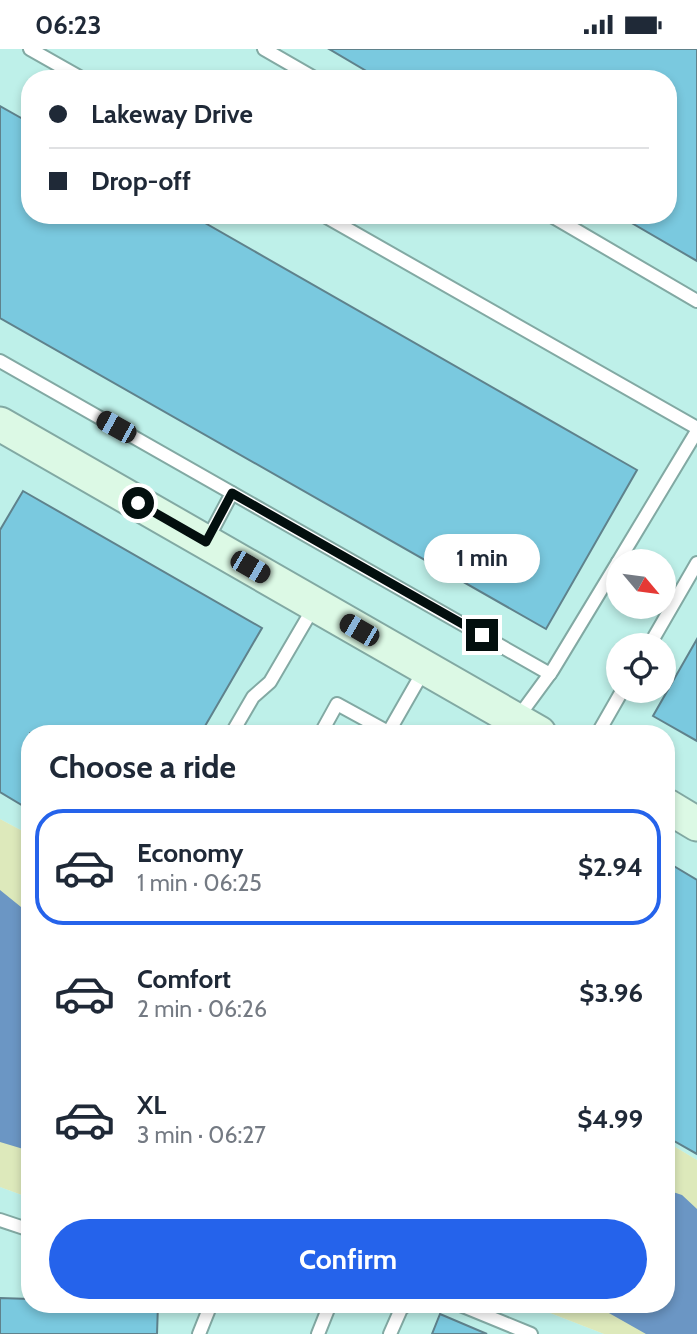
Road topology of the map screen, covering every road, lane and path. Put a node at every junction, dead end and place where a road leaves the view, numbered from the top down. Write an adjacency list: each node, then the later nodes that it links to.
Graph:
1 (30, 49): 3 (lane)
2 (264, 49): 4 (lane)
3 (67, 70)
4 (300, 70)
5 (339, 224): 10 (lane)
6 (565, 224): 7 (lane)
7 (697, 301)
8 (0, 361): 11 (lane)
9 (0, 424): 12 (street)
10 (697, 429): 13 (lane)
11 (232, 493): 12 (lane); 19 (lane)
12 (206, 542): 16 (street)
13 (626, 549)
14 (697, 563): 17 (lane)
15 (606, 582): 19 (lane)
16 (315, 605): 18 (street); 21 (lane)
17 (657, 633)
18 (425, 668): 24 (lane); 25 (street)
19 (550, 674): 26 (lane)
20 (615, 703): 27 (lane)
21 (237, 725)
22 (325, 725): 23 (lane)
23 (374, 725)
24 (393, 725)
25 (525, 725)
26 (529, 725)
27 (603, 725)
28 (675, 811): 29 (street)
29 (697, 824)
30 (0, 1220): 31 (lane)
31 (21, 1227)
32 (207, 1313): 36 (lane)
33 (326, 1313): 37 (lane)
34 (399, 1313): 38 (lane)
35 (480, 1313): 39 (lane)
36 (199, 1334)
37 (318, 1334)
38 (390, 1334)
39 (531, 1334)

